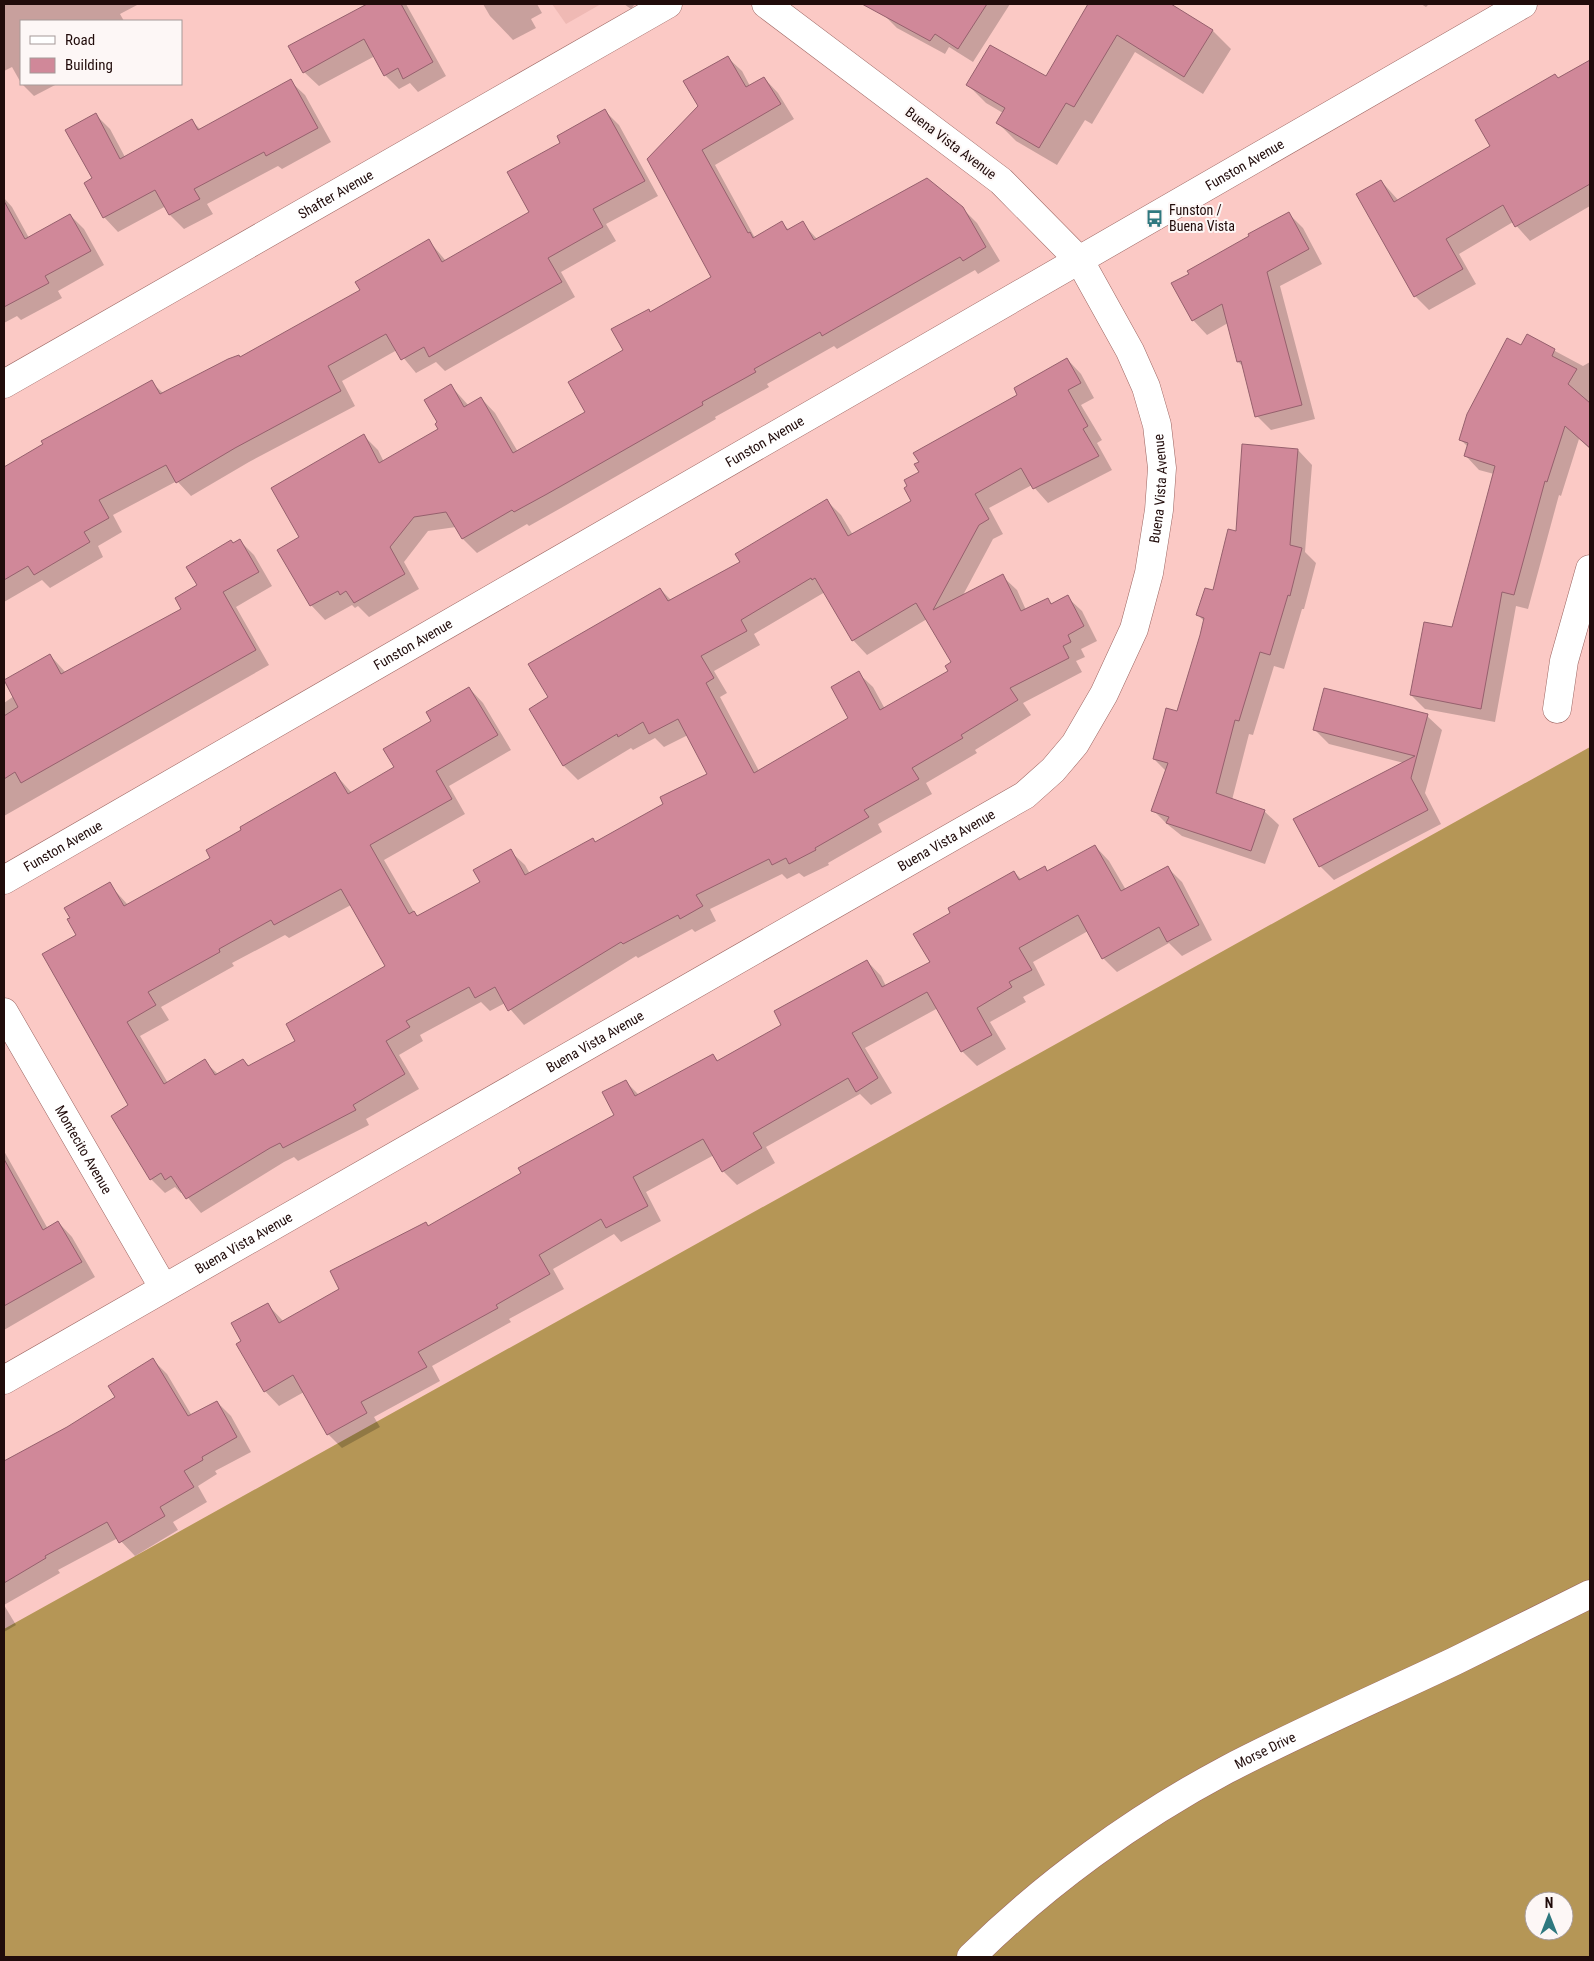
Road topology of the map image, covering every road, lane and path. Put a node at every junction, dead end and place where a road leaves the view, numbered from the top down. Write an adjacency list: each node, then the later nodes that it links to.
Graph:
1 (668, 4): 5 (street, Shafter Avenue)
2 (766, 4): 4 (street, Buena Vista Avenue)
3 (1523, 4): 4 (street, Funston Avenue)
4 (1080, 260): 8 (street, Funston Avenue); 10 (street, Buena Vista Avenue)
5 (4, 384)
6 (1590, 569): 7 (street)
7 (1557, 709)
8 (4, 880)
9 (4, 1012): 10 (street, Montecito Avenue)
10 (163, 1287): 11 (street, Buena Vista Avenue)
11 (4, 1380)
12 (1590, 1594): 13 (street, Morse Drive)
13 (971, 1957)

